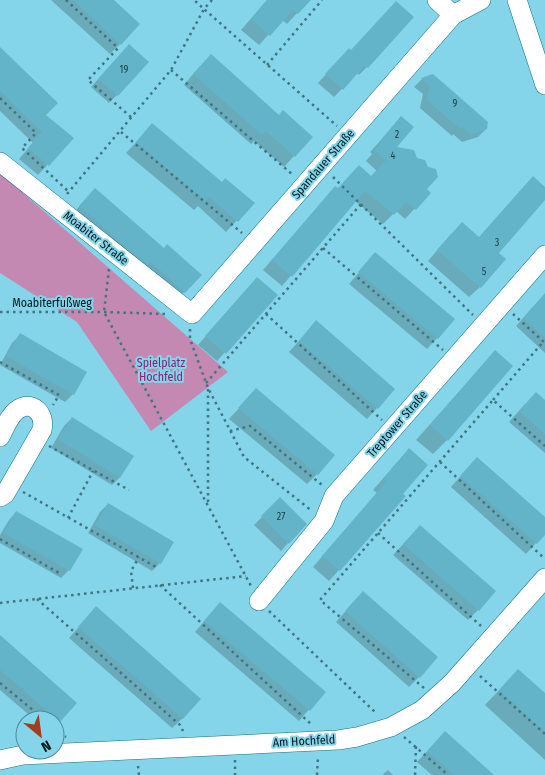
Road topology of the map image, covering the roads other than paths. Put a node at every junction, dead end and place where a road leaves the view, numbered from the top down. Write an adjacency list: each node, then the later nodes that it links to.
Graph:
1 (436, 0): 4 (street)
2 (481, 0): 4 (street)
3 (517, 0): 5 (street)
4 (453, 15): 8 (street, Spandauer Straße)
5 (545, 85)
6 (0, 162): 8 (street, Moabiter Straße)
7 (545, 255): 12 (street, Treptower Straße)
8 (192, 314)
9 (0, 437): 10 (street)
10 (5, 491)
11 (545, 578): 13 (street, Am Hochfeld)
12 (259, 601)
13 (0, 760)

